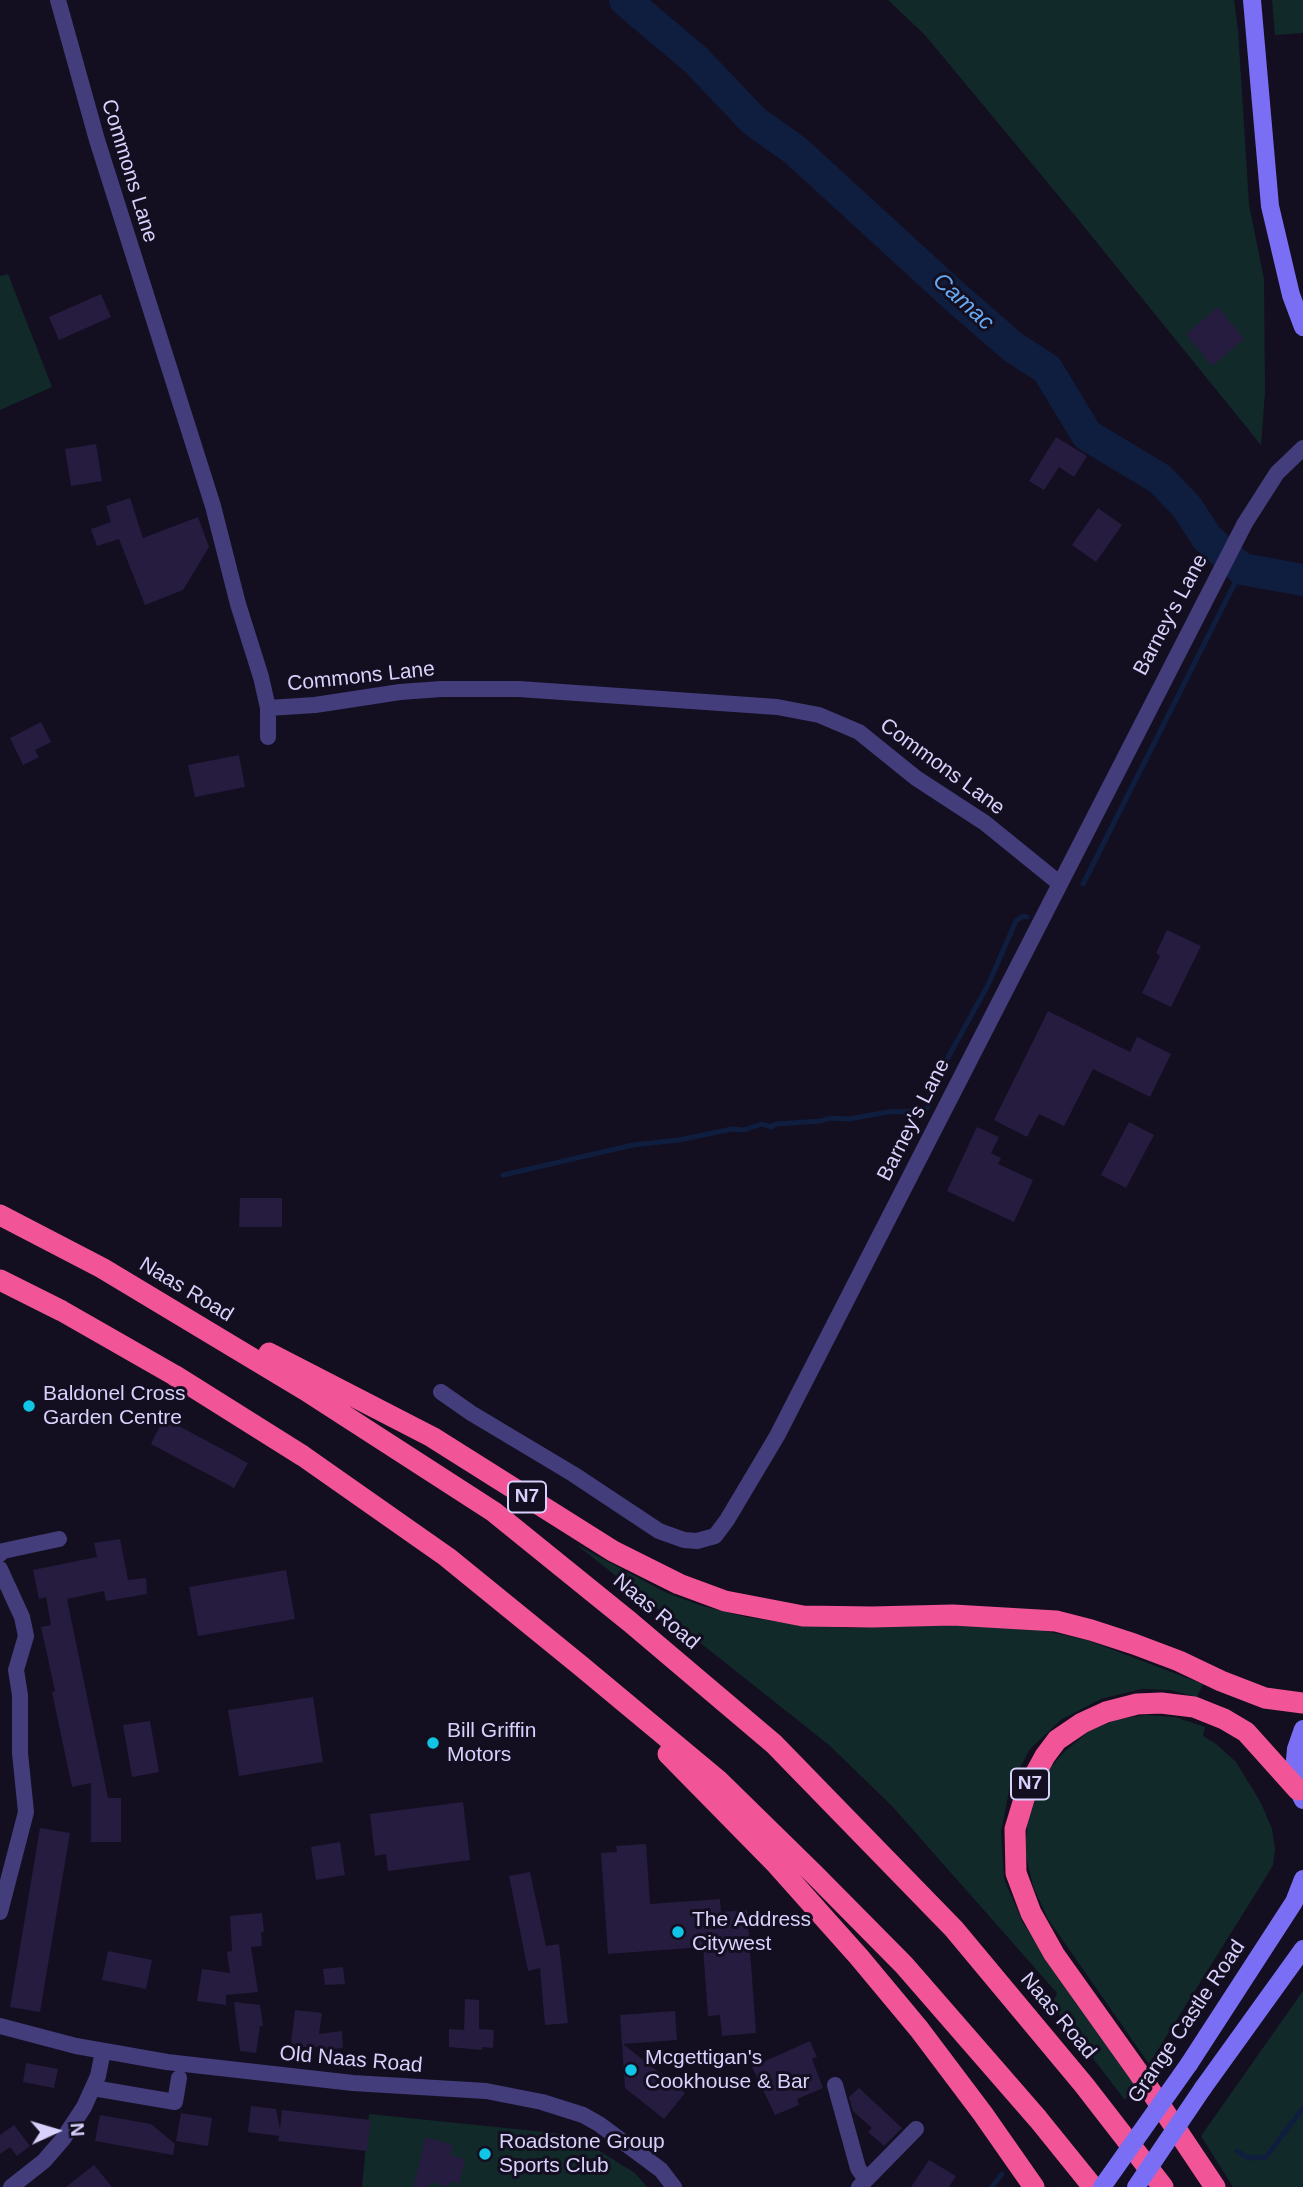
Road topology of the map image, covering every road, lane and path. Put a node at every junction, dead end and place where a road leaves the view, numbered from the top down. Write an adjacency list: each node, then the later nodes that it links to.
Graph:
1 (58, 0): 5 (street, Commons Lane)
2 (1252, 0): 3 (main road)
3 (1303, 327)
4 (1303, 448): 7 (street, Barney's Lane)
5 (268, 708): 6 (street); 7 (street, Commons Lane)
6 (268, 737)
7 (1059, 883): 11 (street, Barney's Lane)
8 (0, 1215): 9 (highway, Naas Road / N7)
9 (102, 1268): 17 (highway, N7); 36 (highway, Naas Road / N7)
10 (0, 1280): 15 (highway)
11 (441, 1392)
12 (59, 1539): 13 (street)
13 (0, 1554)
14 (0, 1569): 16 (street)
15 (581, 1666): 32 (highway); 33 (highway)
16 (8, 1672): 21 (street)
17 (1303, 1703)
18 (1303, 1729): 19 (main road)
19 (1301, 1795): 37 (highway, N7)
20 (1303, 1879): 34 (main road, Grange Castle Road, bridge)
21 (0, 1913)
22 (1303, 1949): 35 (main road, bridge)
23 (0, 2026): 24 (street, Old Naas Road)
24 (103, 2051): 27 (street); 31 (street, Old Naas Road)
25 (179, 2078): 27 (street)
26 (835, 2085): 29 (street)
27 (93, 2088): 30 (street)
28 (916, 2129): 29 (street)
29 (862, 2184)
30 (10, 2187)
31 (674, 2187)
32 (1034, 2187)
33 (1093, 2187)
34 (1102, 2187)
35 (1136, 2187)
36 (1163, 2187)
37 (1215, 2187)

